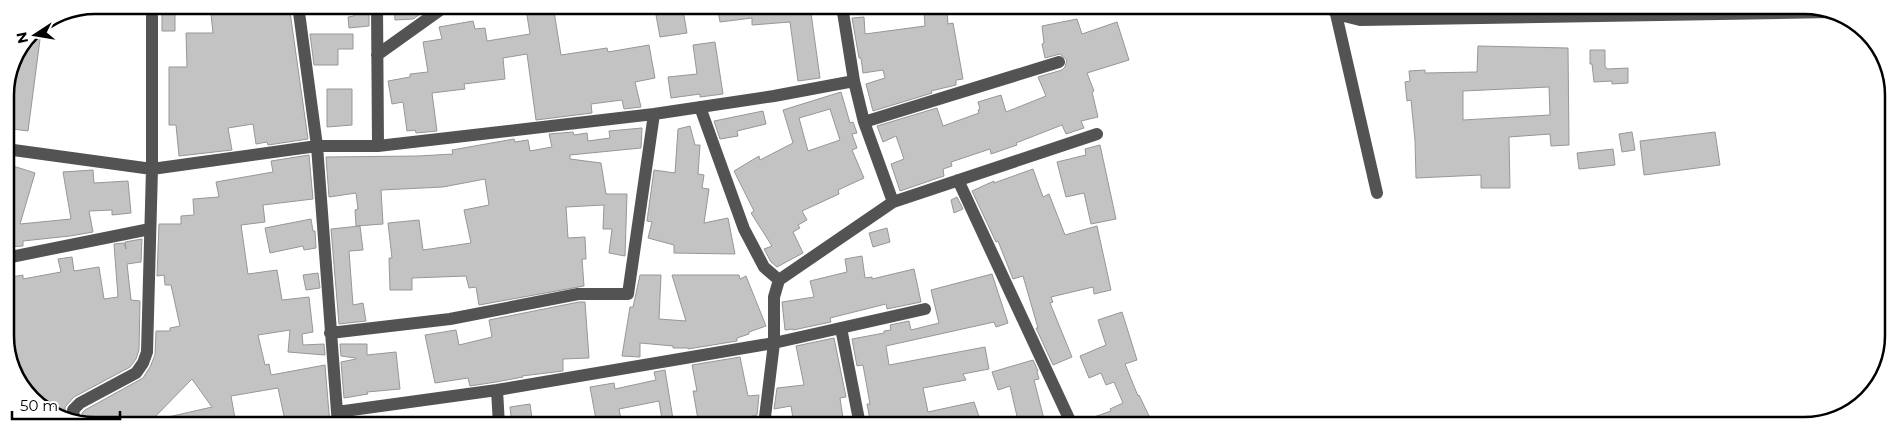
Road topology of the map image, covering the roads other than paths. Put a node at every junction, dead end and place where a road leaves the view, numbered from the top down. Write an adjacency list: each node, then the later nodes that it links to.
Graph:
1 (152, 14): 19 (street)
2 (299, 14): 16 (street)
3 (377, 14): 9 (street)
4 (434, 14): 9 (street)
5 (843, 14): 11 (street)
6 (1334, 14): 21 (street)
7 (1344, 14): 8 (street)
8 (1714, 14)
9 (376, 54): 17 (street)
10 (1060, 62): 14 (street)
11 (854, 82): 12 (street); 14 (street)
12 (700, 107): 13 (street); 25 (street)
13 (654, 114): 17 (street); 28 (street)
14 (864, 122): 22 (street)
15 (1097, 134): 20 (street)
16 (316, 146): 17 (street); 19 (street); 28 (street)
17 (378, 146)
18 (14, 151): 19 (street)
19 (152, 169): 23 (street)
20 (958, 180): 22 (street); 37 (street)
21 (1378, 193)
22 (892, 202): 25 (street)
23 (150, 229): 24 (street); 31 (street)
24 (14, 256)
25 (779, 280): 29 (street)
26 (925, 310): 27 (street)
27 (841, 328): 29 (street); 36 (street)
28 (330, 334): 32 (street)
29 (774, 343): 30 (street); 35 (street)
30 (497, 390): 33 (street); 34 (street)
31 (73, 414)
32 (337, 417)
33 (343, 417)
34 (499, 417)
35 (765, 417)
36 (858, 417)
37 (1068, 417)

